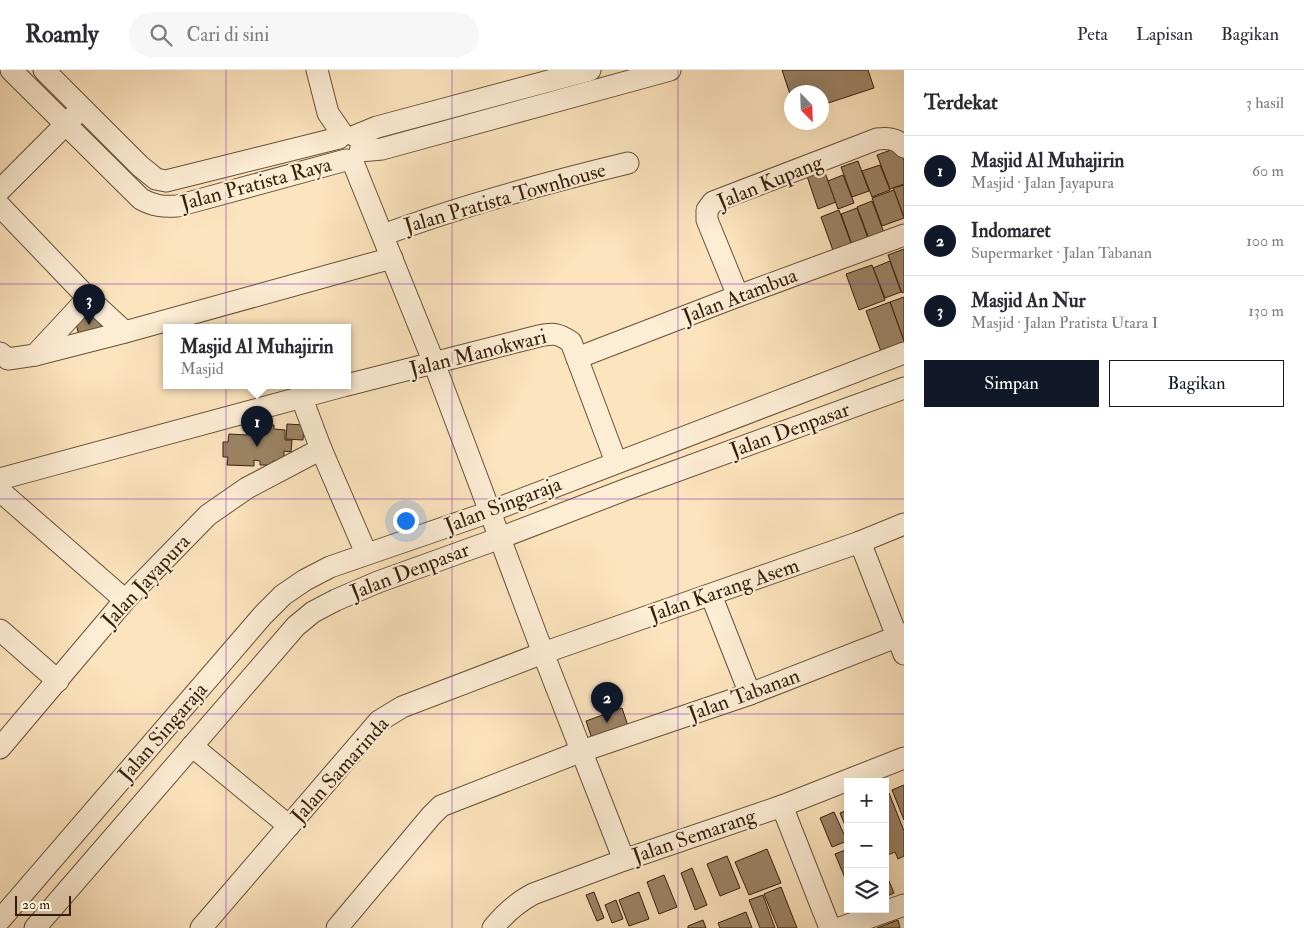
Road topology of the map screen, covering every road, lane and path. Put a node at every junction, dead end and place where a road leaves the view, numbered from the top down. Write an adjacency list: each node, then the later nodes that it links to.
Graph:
1 (11, 70): 8 (street, Jalan Pratista Raya)
2 (44, 70): 7 (street, Jalan Pratista Raya)
3 (317, 70): 10 (street)
4 (331, 70): 10 (street)
5 (590, 70): 10 (street, Jalan Pratista Raya)
6 (670, 70): 10 (street, Jalan Pratista Raya)
7 (81, 108): 8 (street); 10 (street, Jalan Pratista Raya)
8 (65, 124): 10 (street, Jalan Pratista Raya); 12 (street)
9 (899, 143): 17 (street, Jalan Kupang)
10 (349, 145): 14 (street)
11 (628, 163): 14 (street, Jalan Pratista Townhouse)
12 (0, 190)
13 (0, 206): 18 (street)
14 (383, 235): 16 (street)
15 (904, 235): 17 (street, Jalan Atambua)
16 (392, 258): 19 (street); 24 (street)
17 (738, 296): 23 (street, Jalan Atambua)
18 (88, 298): 19 (street); 22 (street)
19 (125, 332): 22 (street)
20 (0, 353): 22 (street)
21 (904, 353): 30 (street, Jalan Singaraja)
22 (35, 355)
23 (577, 358): 24 (street, Jalan Manokwari); 30 (street, Jalan Manokwari)
24 (434, 363): 25 (street, Jalan Manokwari); 33 (street)
25 (351, 384)
26 (904, 388): 33 (street, Jalan Denpasar)
27 (330, 389): 28 (street)
28 (301, 396): 29 (street); 31 (street)
29 (321, 449): 36 (street); 38 (street, Jalan Jayapura)
30 (616, 462): 33 (street, Jalan Singaraja)
31 (0, 479)
32 (0, 491): 38 (street)
33 (495, 524): 36 (street, Jalan Singaraja); 41 (street); 44 (street, Jalan Denpasar)
34 (904, 524): 35 (street, Jalan Karang Asem)
35 (860, 542): 37 (street, Jalan Karang Asem); 40 (street)
36 (366, 554): 52 (street, Jalan Singaraja)
37 (711, 595): 41 (street, Jalan Karang Asem); 43 (street)
38 (125, 600): 42 (street, Jalan Jayapura)
39 (0, 630): 42 (street)
40 (902, 641): 43 (street, Jalan Tabanan)
41 (543, 653): 46 (street); 49 (street, Jalan Samarinda)
42 (58, 681): 45 (street, Jalan Jayapura)
43 (750, 694): 46 (street, Jalan Tabanan)
44 (192, 746): 49 (street); 53 (street, Jalan Denpasar)
45 (0, 748)
46 (582, 751): 50 (street); 55 (street, Jalan Tabanan)
47 (904, 758): 48 (street, Jalan Semarang)
48 (782, 806): 50 (street, Jalan Semarang); 57 (street)
49 (289, 826): 54 (street, Jalan Samarinda)
50 (624, 860): 56 (street, Jalan Semarang)
51 (904, 905): 58 (street)
52 (4, 906)
53 (35, 928)
54 (201, 928)
55 (337, 928)
56 (493, 928)
57 (830, 928)
58 (840, 928)

